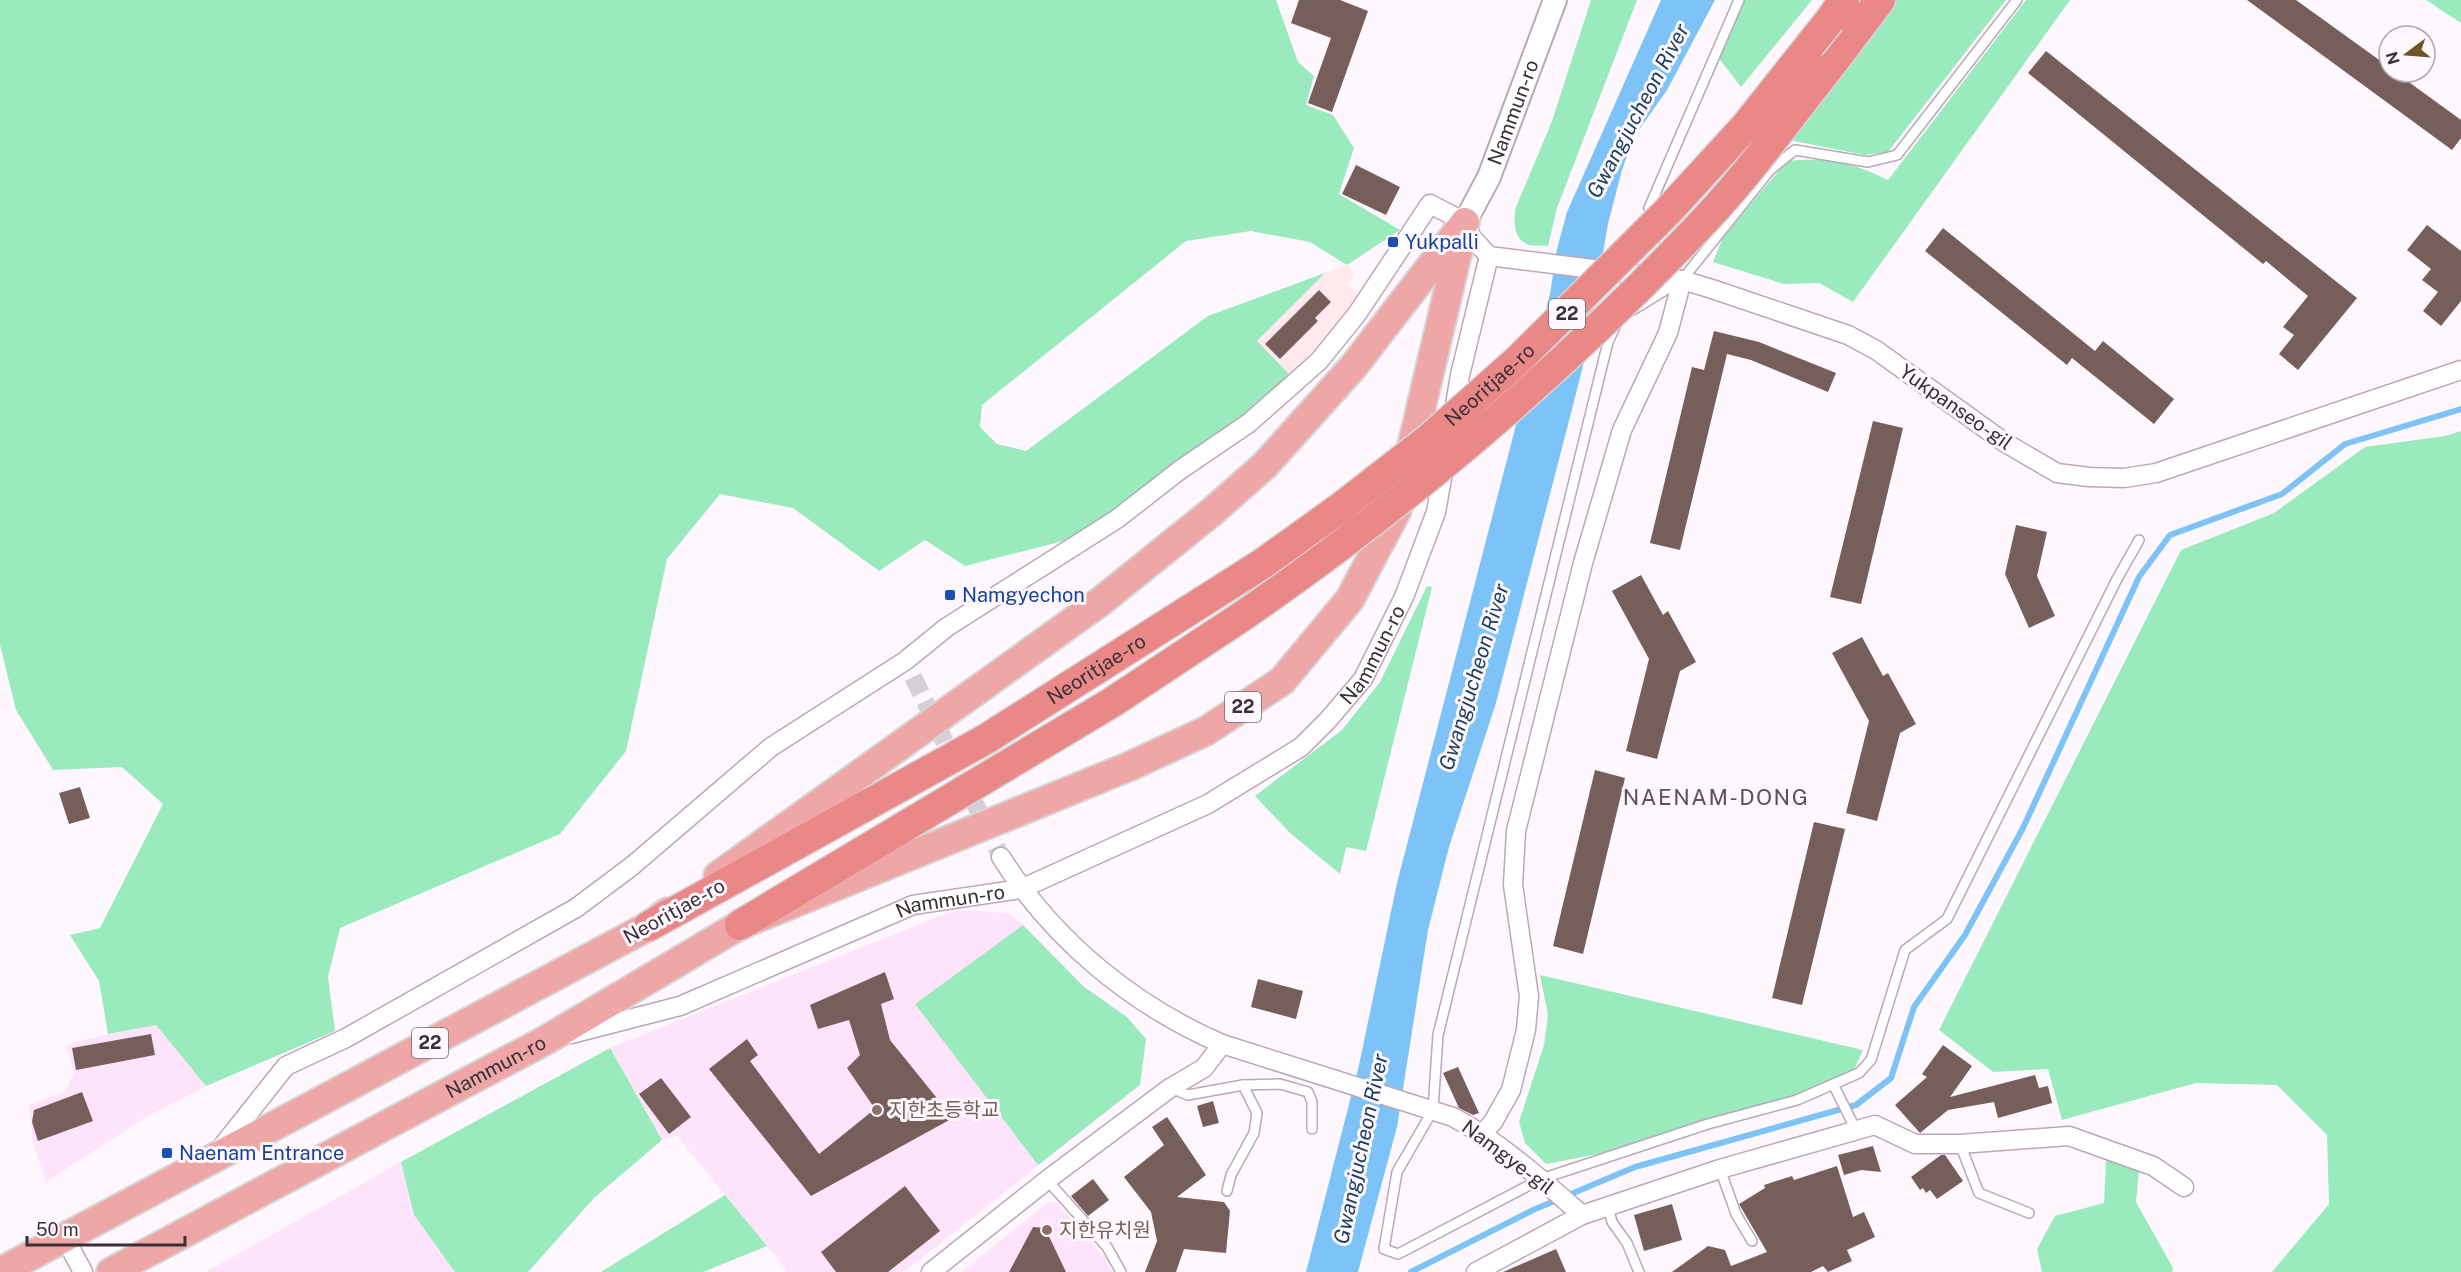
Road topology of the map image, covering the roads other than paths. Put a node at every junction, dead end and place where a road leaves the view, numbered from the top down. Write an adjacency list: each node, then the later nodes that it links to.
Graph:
1 (1555, 0): 6 (street, Nammun-ro)
2 (1739, 0): 8 (lane)
3 (1880, 0): 13 (highway, Neoritjae-ro / 22, bridge)
4 (2017, 0): 8 (lane)
5 (1837, 10): 14 (highway, Neoritjae-ro / 22, bridge)
6 (1465, 222): 7 (street); 13 (main road, 22); 14 (main road, 22); 25 (street)
7 (1489, 256): 8 (street, Yukpanseo-gil); 12 (street, Nammun-ro)
8 (1682, 280): 9 (street, Yukpanseo-gil); 20 (lane); 23 (street)
9 (2461, 370)
10 (2139, 540): 18 (lane)
11 (1001, 857): 12 (street, Namgye-gil)
12 (1021, 889): 15 (street, Nammun-ro); 16 (street, Namgye-gil)
13 (740, 925): 15 (main road, Neoritjae-ro / 22)
14 (649, 926): 25 (main road, Neoritjae-ro / 22)
15 (546, 1040): 38 (main road, Nammun-ro / 22)
16 (1222, 1044): 19 (street); 20 (street, Namgye-gil)
17 (1243, 1085): 19 (lane); 22 (lane); 30 (lane)
18 (1834, 1087): 21 (lane); 28 (lane)
19 (1170, 1088): 27 (street)
20 (1428, 1108): 23 (street, Namgye-gil); 28 (lane)
21 (1853, 1124): 24 (street); 26 (street)
22 (1312, 1128)
23 (1483, 1133): 28 (street, Namgye-gil)
24 (1960, 1144): 29 (street); 33 (lane)
25 (212, 1160): 34 (main road, 22)
26 (1720, 1169): 31 (street); 35 (lane)
27 (1047, 1180): 39 (street); 40 (lane)
28 (1546, 1183): 32 (street, Namgye-gil)
29 (2184, 1187)
30 (1227, 1191)
31 (1608, 1206): 32 (street); 42 (lane)
32 (1578, 1212): 41 (street)
33 (2029, 1213)
34 (65, 1238): 36 (main road, 22); 37 (street)
35 (1752, 1241)
36 (0, 1272)
37 (83, 1272)
38 (111, 1272)
39 (930, 1272)
40 (1121, 1272)
41 (1476, 1272)
42 (1639, 1272)

